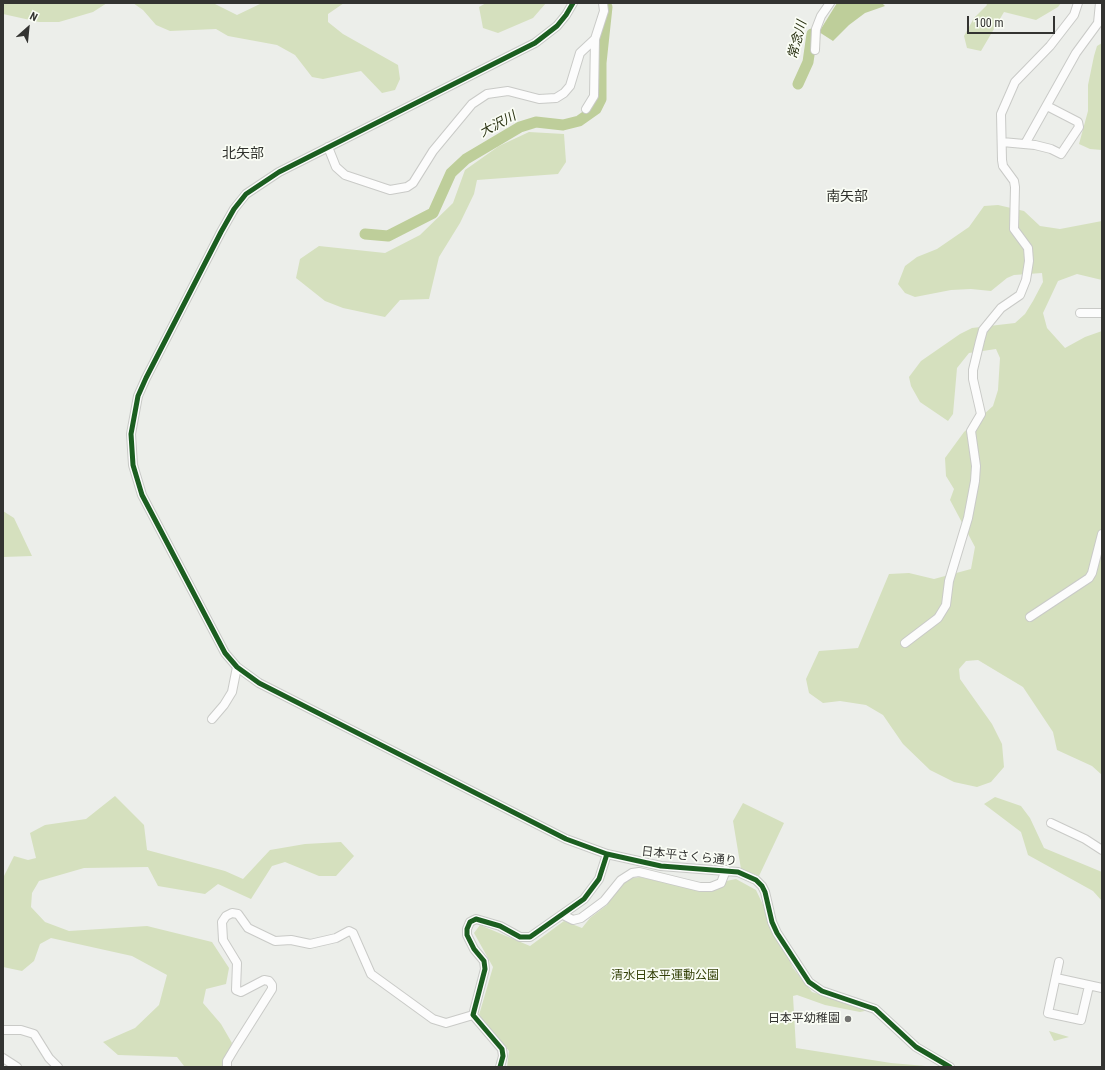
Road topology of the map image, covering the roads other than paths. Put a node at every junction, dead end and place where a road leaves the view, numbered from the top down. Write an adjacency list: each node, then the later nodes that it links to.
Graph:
1 (573, 3): 13 (street, 日本平さくら通り)
2 (602, 3): 7 (street)
3 (830, 3): 8 (street)
4 (1078, 3): 11 (street)
5 (1100, 3): 6 (street)
6 (1100, 23): 9 (street)
7 (595, 39): 10 (street); 13 (street)
8 (815, 50)
9 (1047, 106): 12 (street); 12 (street)
10 (586, 109)
11 (1002, 142): 12 (street); 18 (street)
12 (1025, 144)
13 (328, 147): 19 (street, 日本平さくら通り)
14 (1080, 312): 15 (street)
15 (1102, 313)
16 (1102, 534): 17 (street)
17 (1030, 617)
18 (904, 643)
19 (238, 667): 20 (street); 23 (street, 日本平さくら通り)
20 (212, 719)
21 (1051, 823): 22 (street)
22 (1102, 850)
23 (607, 854): 24 (street, 日本平さくら通り); 25 (street)
24 (726, 870): 25 (street); 37 (street, 日本平さくら通り)
25 (562, 915): 30 (street)
26 (1060, 962): 27 (street)
27 (1056, 978): 28 (street); 28 (street)
28 (1090, 986): 29 (street)
29 (1102, 988)
30 (473, 1015): 35 (street); 36 (street)
31 (3, 1030): 34 (street)
32 (3, 1058): 33 (street)
33 (17, 1067)
34 (58, 1067)
35 (227, 1067)
36 (500, 1067)
37 (950, 1067)

